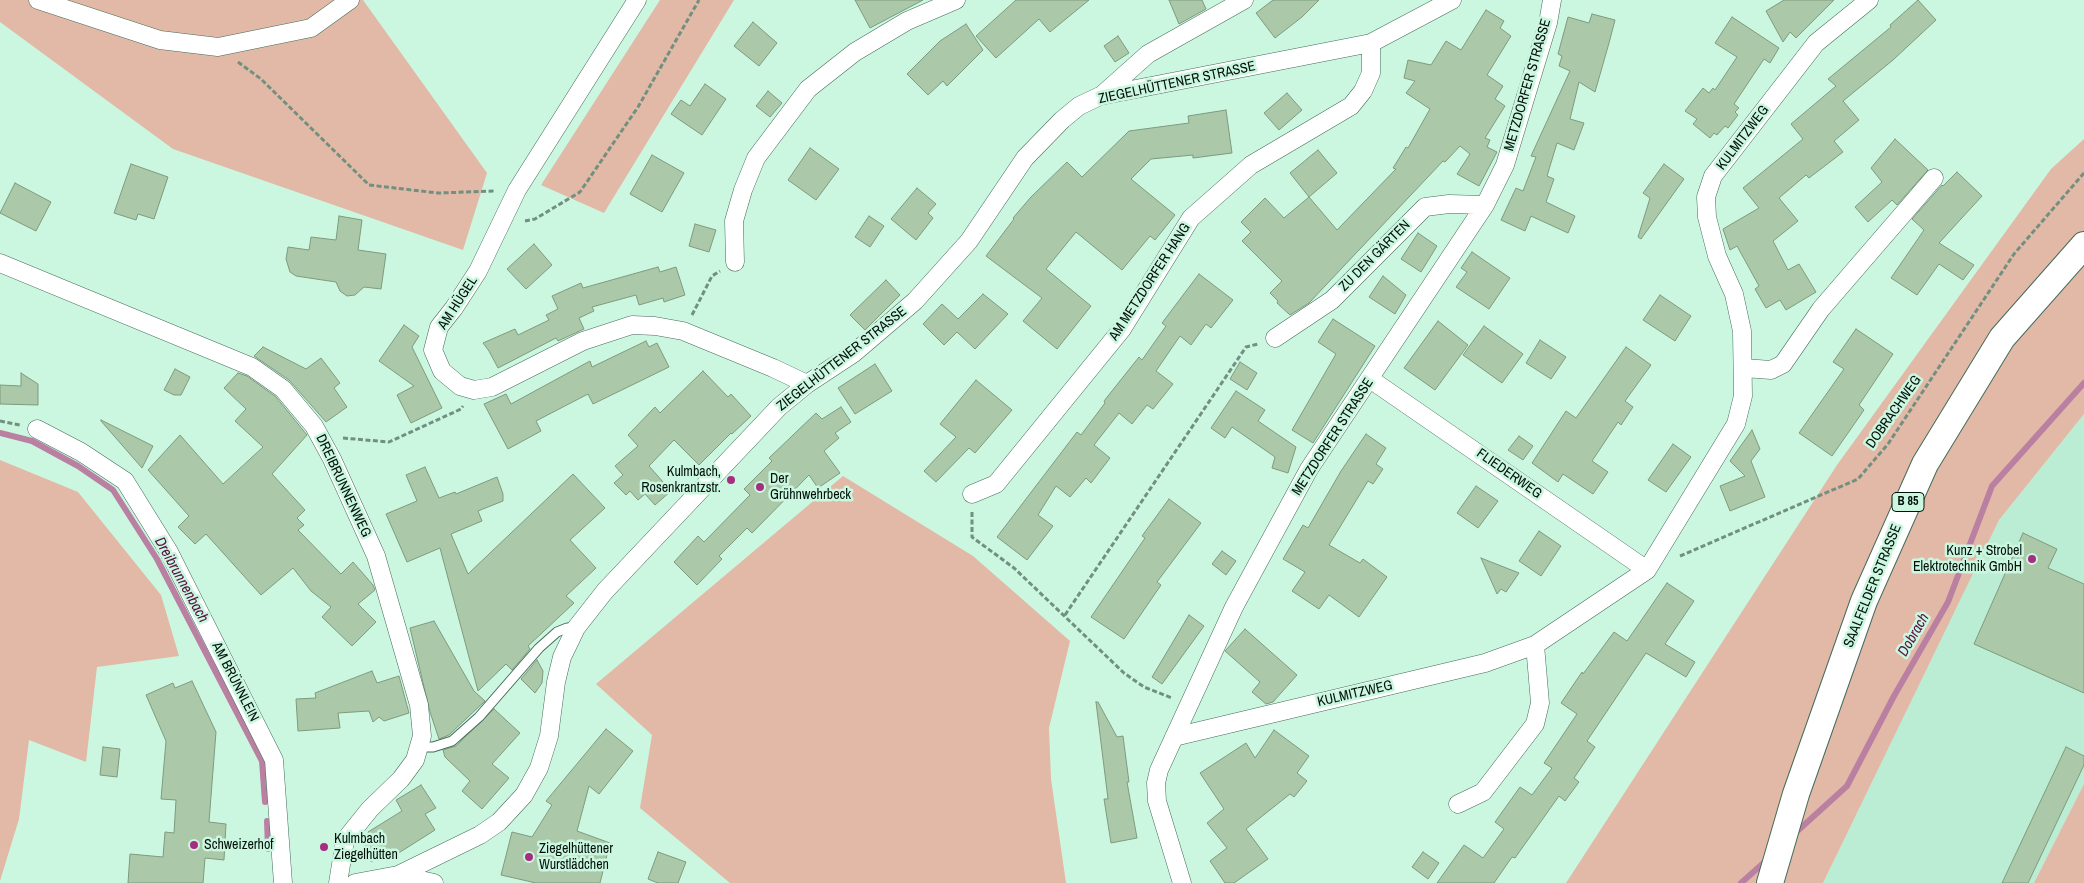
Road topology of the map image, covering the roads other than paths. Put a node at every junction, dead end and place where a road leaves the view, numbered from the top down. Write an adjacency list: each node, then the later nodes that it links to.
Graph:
1 (38, 0): 2 (street)
2 (350, 0)
3 (637, 0): 20 (street, AM HÜGEL)
4 (956, 0): 15 (street)
5 (1244, 0): 9 (street)
6 (1452, 0): 10 (street, ZIEGELHÜTTENER STRASSE)
7 (1552, 0): 13 (street, METZDORFER STRASSE)
8 (1869, 0): 18 (street, KULMITZWEG)
9 (1225, 7): 11 (street)
10 (1371, 43): 11 (street, ZIEGELHÜTTENER STRASSE); 22 (street, AM METZDORFER HANG)
11 (1100, 96): 20 (street, ZIEGELHÜTTENER STRASSE)
12 (1934, 178): 18 (street)
13 (1485, 205): 17 (street, ZU DEN GÄRTEN); 19 (street, METZDORFER STRASSE)
14 (2084, 245): 35 (main road, SAALFELDER STRASSE / B 85)
15 (735, 262)
16 (0, 263): 27 (street, DREIBRUNNENWEG)
17 (1275, 338)
18 (1744, 368): 23 (street, KULMITZWEG)
19 (1370, 379): 23 (street, FLIEDERWEG); 26 (street, METZDORFER STRASSE)
20 (806, 384): 24 (street, ZIEGELHÜTTENER STRASSE)
21 (37, 429): 31 (street, AM BRÜNNLEIN)
22 (972, 494)
23 (1647, 570): 25 (street, KULMITZWEG)
24 (576, 628): 27 (lane); 29 (street, ZIEGELHÜTTENER STRASSE)
25 (1535, 645): 26 (street, KULMITZWEG); 28 (street)
26 (1174, 737): 34 (street, METZDORFER STRASSE)
27 (420, 747): 32 (street)
28 (1458, 804)
29 (409, 879): 30 (street, ZIEGELHÜTTENER STRASSE); 33 (street)
30 (365, 882)
31 (283, 883)
32 (338, 883)
33 (434, 883)
34 (1182, 883)
35 (1770, 883)

